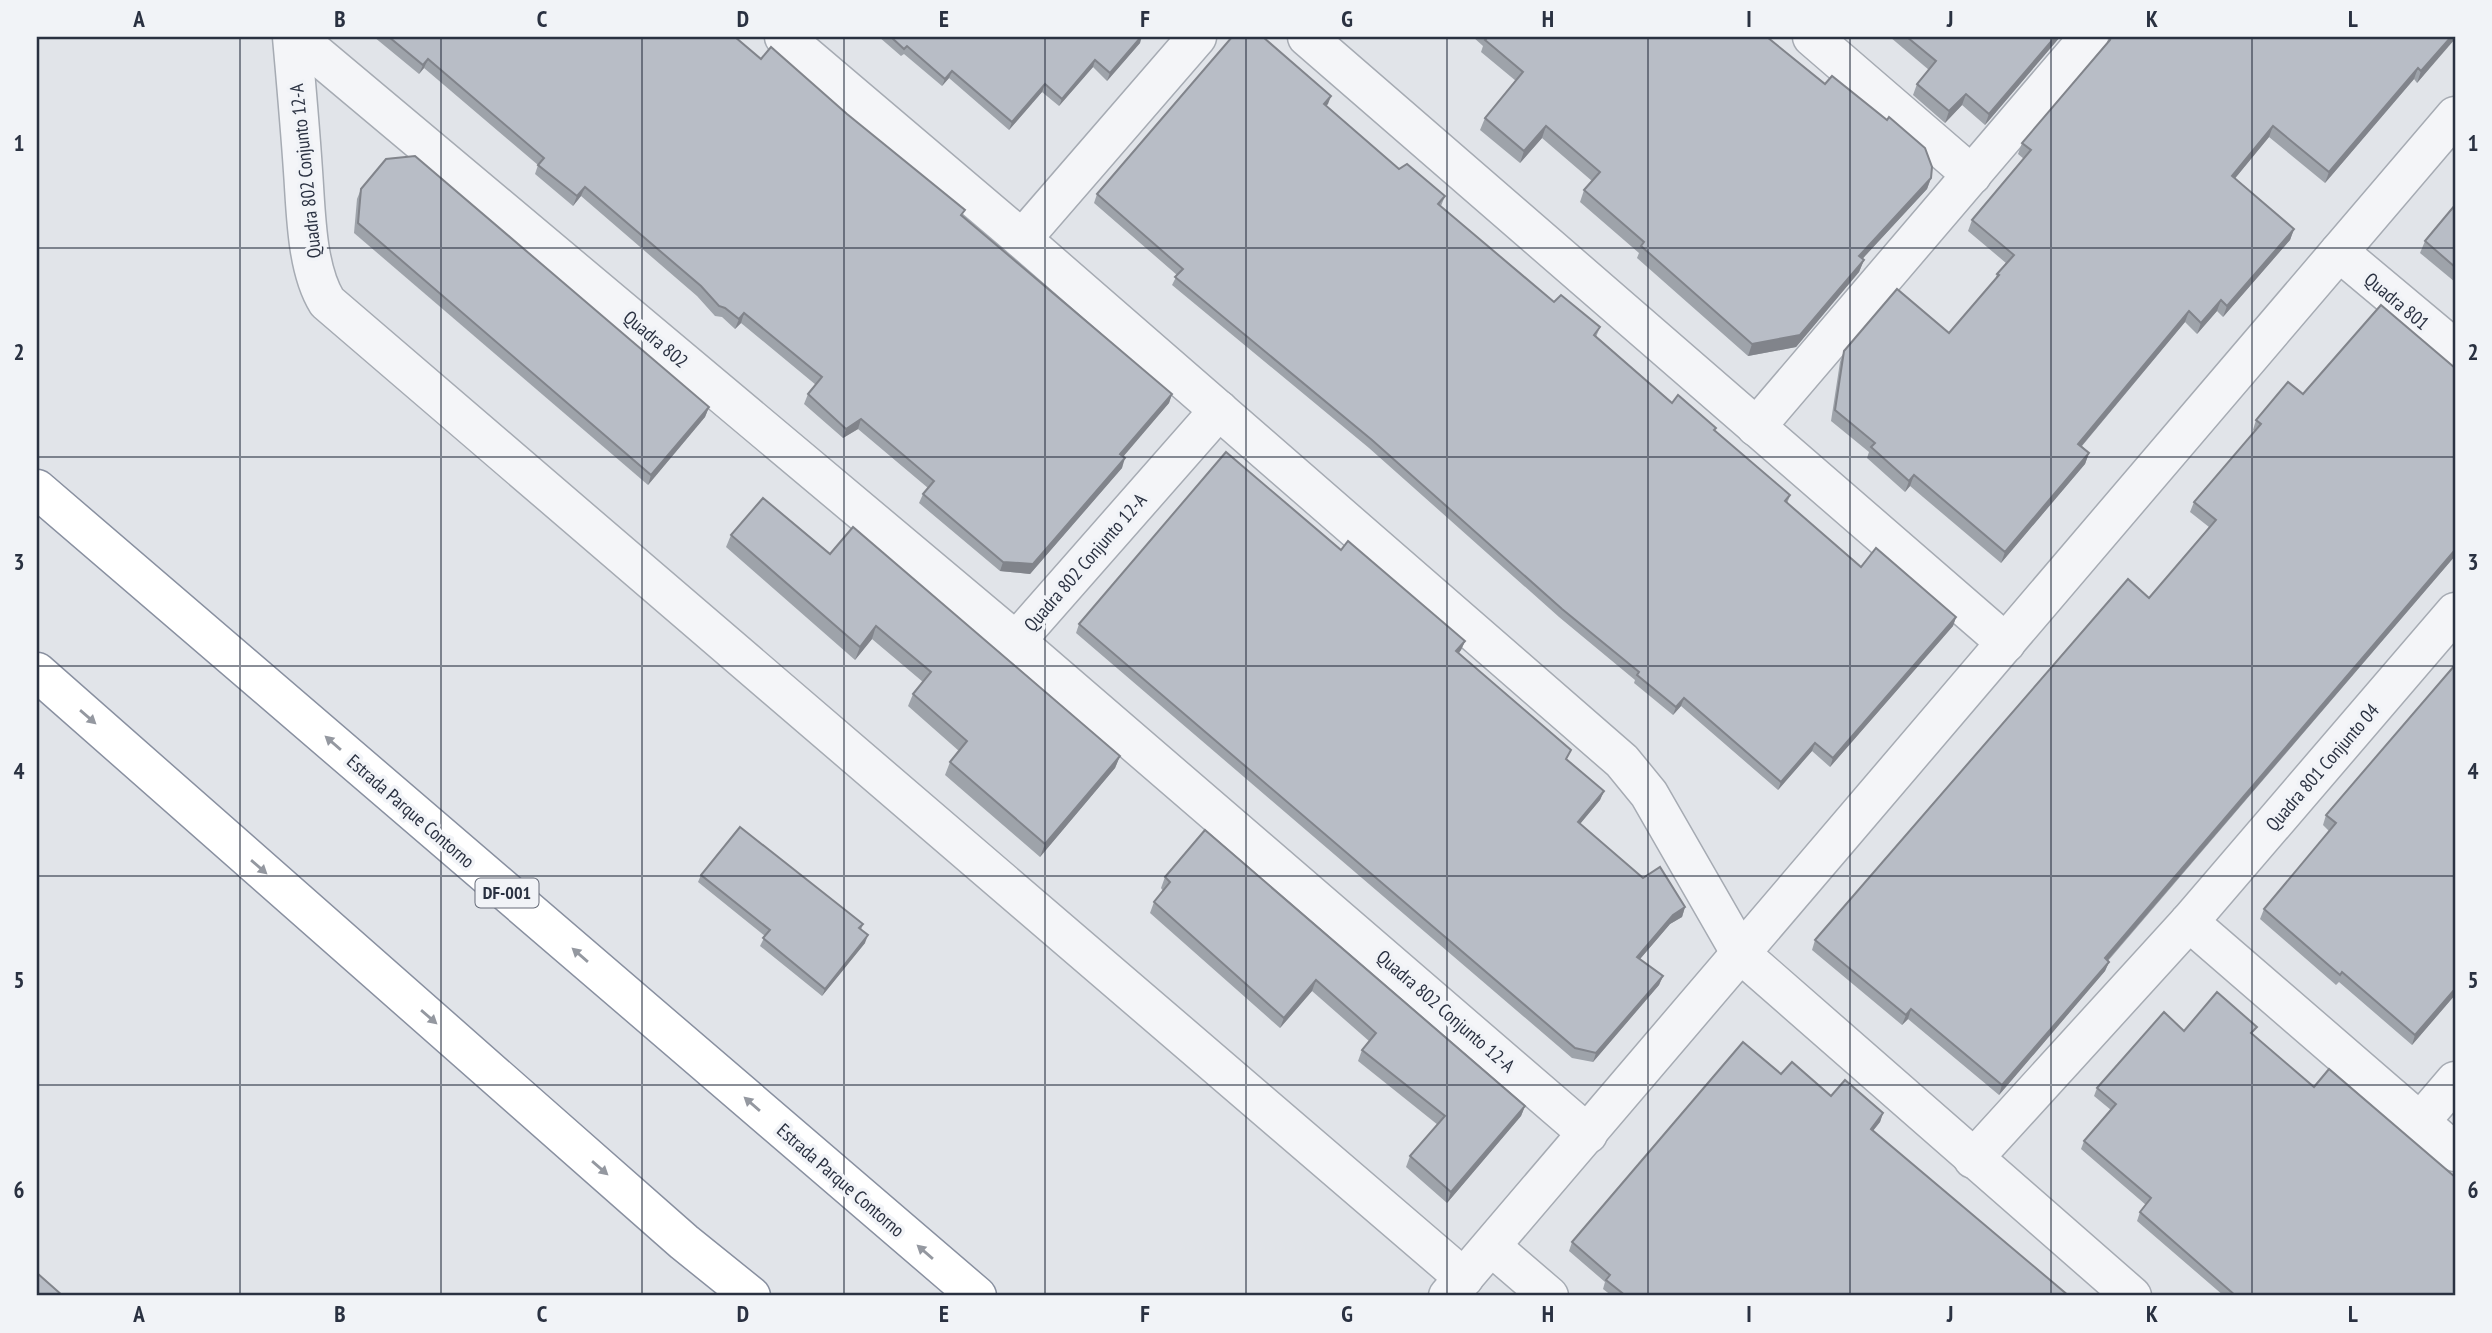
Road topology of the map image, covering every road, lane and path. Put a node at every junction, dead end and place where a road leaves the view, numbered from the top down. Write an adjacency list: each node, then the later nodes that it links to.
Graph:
1 (294, 37): 16 (street, Quadra 802); 27 (street, Quadra 802 Conjunto 12-A)
2 (784, 37): 9 (street)
3 (1196, 37): 9 (street)
4 (1307, 37): 13 (street)
5 (1812, 37): 8 (street)
6 (2090, 37): 8 (street)
7 (2455, 116): 10 (street)
8 (1972, 175): 13 (street)
9 (1022, 239): 12 (street)
10 (2339, 252): 11 (street, Quadra 801); 17 (street)
11 (2455, 349)
12 (1219, 410): 16 (street, Quadra 802 Conjunto 12-A); 20 (street)
13 (1756, 427): 17 (street)
14 (37, 489): 29 (highway, Estrada Parque Contorno / DF-001, one-way to 14)
15 (2455, 612): 19 (street, Quadra 801 Conjunto 04)
16 (1016, 641): 23 (street, Quadra 802 Conjunto 12-A)
17 (2006, 643): 20 (street)
18 (37, 671): 28 (highway, one-way to 28)
19 (2189, 922): 22 (street); 25 (street, Quadra 801 Conjunto 04)
20 (1741, 954): 23 (street); 25 (street)
21 (2455, 1081): 22 (street)
22 (2420, 1122): 24 (street)
23 (1588, 1134): 26 (street)
24 (2455, 1152)
25 (1973, 1159): 31 (street)
26 (1492, 1247): 27 (street); 30 (street)
27 (1456, 1287)
28 (751, 1296)
29 (977, 1296)
30 (1549, 1296)
31 (2132, 1296)

